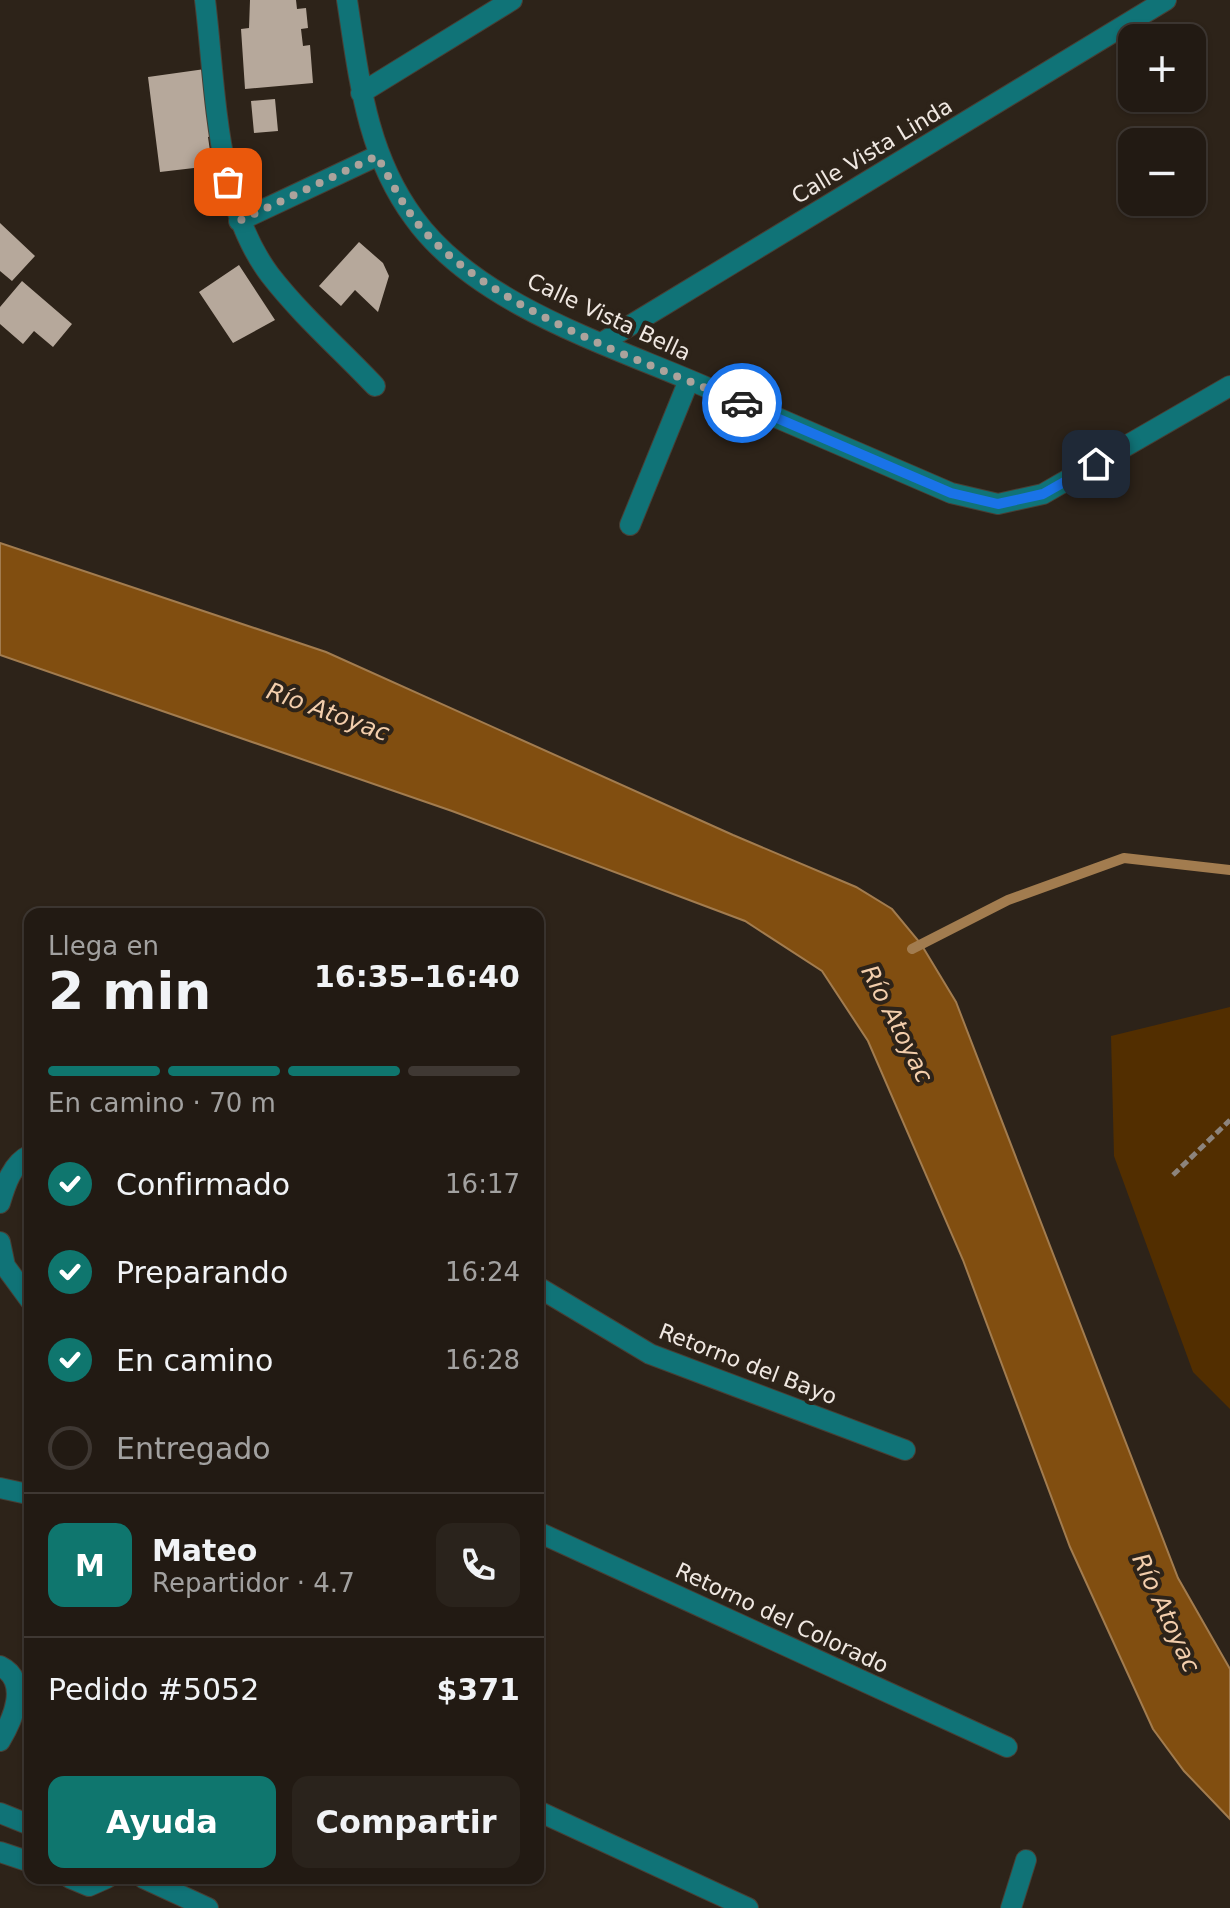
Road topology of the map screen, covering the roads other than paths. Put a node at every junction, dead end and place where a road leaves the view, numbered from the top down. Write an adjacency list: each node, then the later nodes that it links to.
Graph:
1 (205, 0): 7 (street)
2 (347, 0): 5 (street, Calle Vista Bella)
3 (512, 0): 5 (street)
4 (1166, 0): 8 (street, Calle Vista Linda)
5 (361, 93): 6 (street, Calle Vista Bella)
6 (377, 156): 7 (street); 8 (street, Calle Vista Bella)
7 (239, 221): 10 (street)
8 (603, 342): 9 (street, Calle Vista Bella)
9 (689, 380): 11 (street, Calle Vista Bella); 12 (street)
10 (375, 386)
11 (1230, 386)
12 (630, 525)
13 (24, 1158): 14 (street)
14 (0, 1203)
15 (0, 1242): 17 (street)
16 (544, 1291): 18 (street, Retorno del Bayo)
17 (24, 1292)
18 (905, 1450)
19 (0, 1488): 20 (street)
20 (23, 1493)
21 (544, 1535): 24 (street, Retorno del Colorado)
22 (7, 1673): 23 (street)
23 (0, 1741)
24 (1007, 1747)
25 (0, 1813): 27 (street)
26 (544, 1814): 33 (street)
27 (24, 1823)
28 (0, 1852): 29 (street)
29 (24, 1860)
30 (1026, 1860): 34 (street)
31 (156, 1884): 32 (street)
32 (208, 1908)
33 (748, 1908)
34 (1011, 1908)

